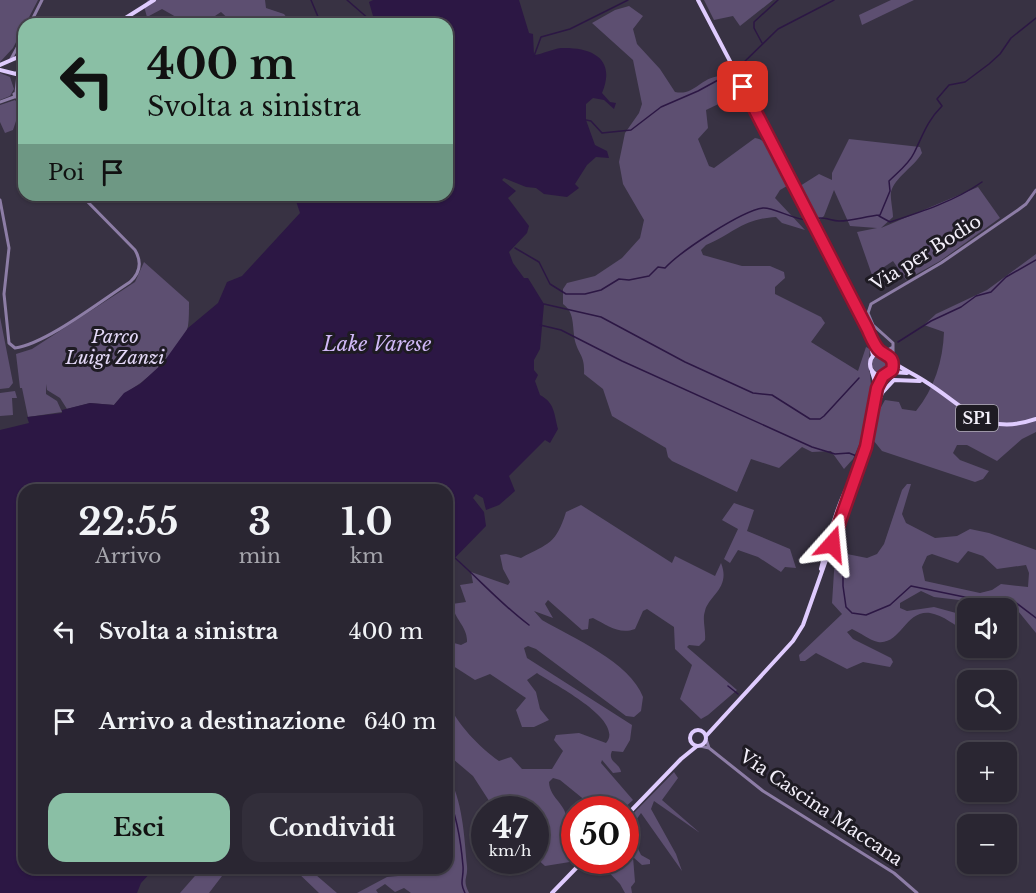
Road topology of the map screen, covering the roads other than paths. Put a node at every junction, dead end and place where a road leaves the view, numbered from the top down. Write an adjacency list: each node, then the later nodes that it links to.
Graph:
1 (42, 0): 4 (street)
2 (154, 0): 5 (main road)
3 (698, 0): 21 (main road, SP1)
4 (33, 18)
5 (126, 18)
6 (18, 45): 7 (street)
7 (15, 50): 8 (street); 9 (street)
8 (18, 55)
9 (11, 59): 10 (main road); 11 (main road)
10 (18, 60)
11 (0, 68): 13 (main road)
12 (18, 73): 13 (main road); 14 (street)
13 (12, 74): 14 (street)
14 (16, 83): 15 (street)
15 (16, 95): 16 (street); 17 (street)
16 (18, 98)
17 (0, 102)
18 (1036, 190): 22 (street, Via per Bodio)
19 (0, 200): 20 (street)
20 (87, 201)
21 (867, 328): 23 (main road, SP1); 24 (main road, SP1)
22 (895, 346): 23 (street); 25 (street)
23 (883, 352): 24 (main road); 25 (main road, SP1)
24 (873, 356): 26 (main road, SP1)
25 (893, 362): 27 (main road); 28 (main road, SP1)
26 (872, 372): 29 (main road); 31 (main road)
27 (890, 373): 28 (main road, SP1); 29 (main road, SP1)
28 (909, 373): 30 (main road, SP1)
29 (883, 376): 31 (main road)
30 (927, 382): 32 (main road); 33 (main road, SP1)
31 (877, 388): 32 (main road)
32 (873, 416): 34 (main road)
33 (1036, 419)
34 (859, 465): 35 (main road); 36 (main road)
35 (847, 500): 36 (main road); 37 (main road)
36 (834, 522): 37 (main road); 38 (main road)
37 (832, 544): 38 (main road)
38 (816, 590): 39 (main road)
39 (719, 719): 40 (main road); 41 (main road)
40 (700, 730): 41 (main road); 42 (main road)
41 (706, 738): 43 (main road); 44 (street)
42 (690, 741): 43 (main road); 45 (main road)
43 (699, 746): 44 (street, Via Cascina Maccana); 45 (main road)
44 (709, 748): 49 (street, Via Cascina Maccana)
45 (681, 759): 46 (main road)
46 (639, 803)
47 (570, 874): 48 (main road)
48 (552, 893)
49 (917, 893)

